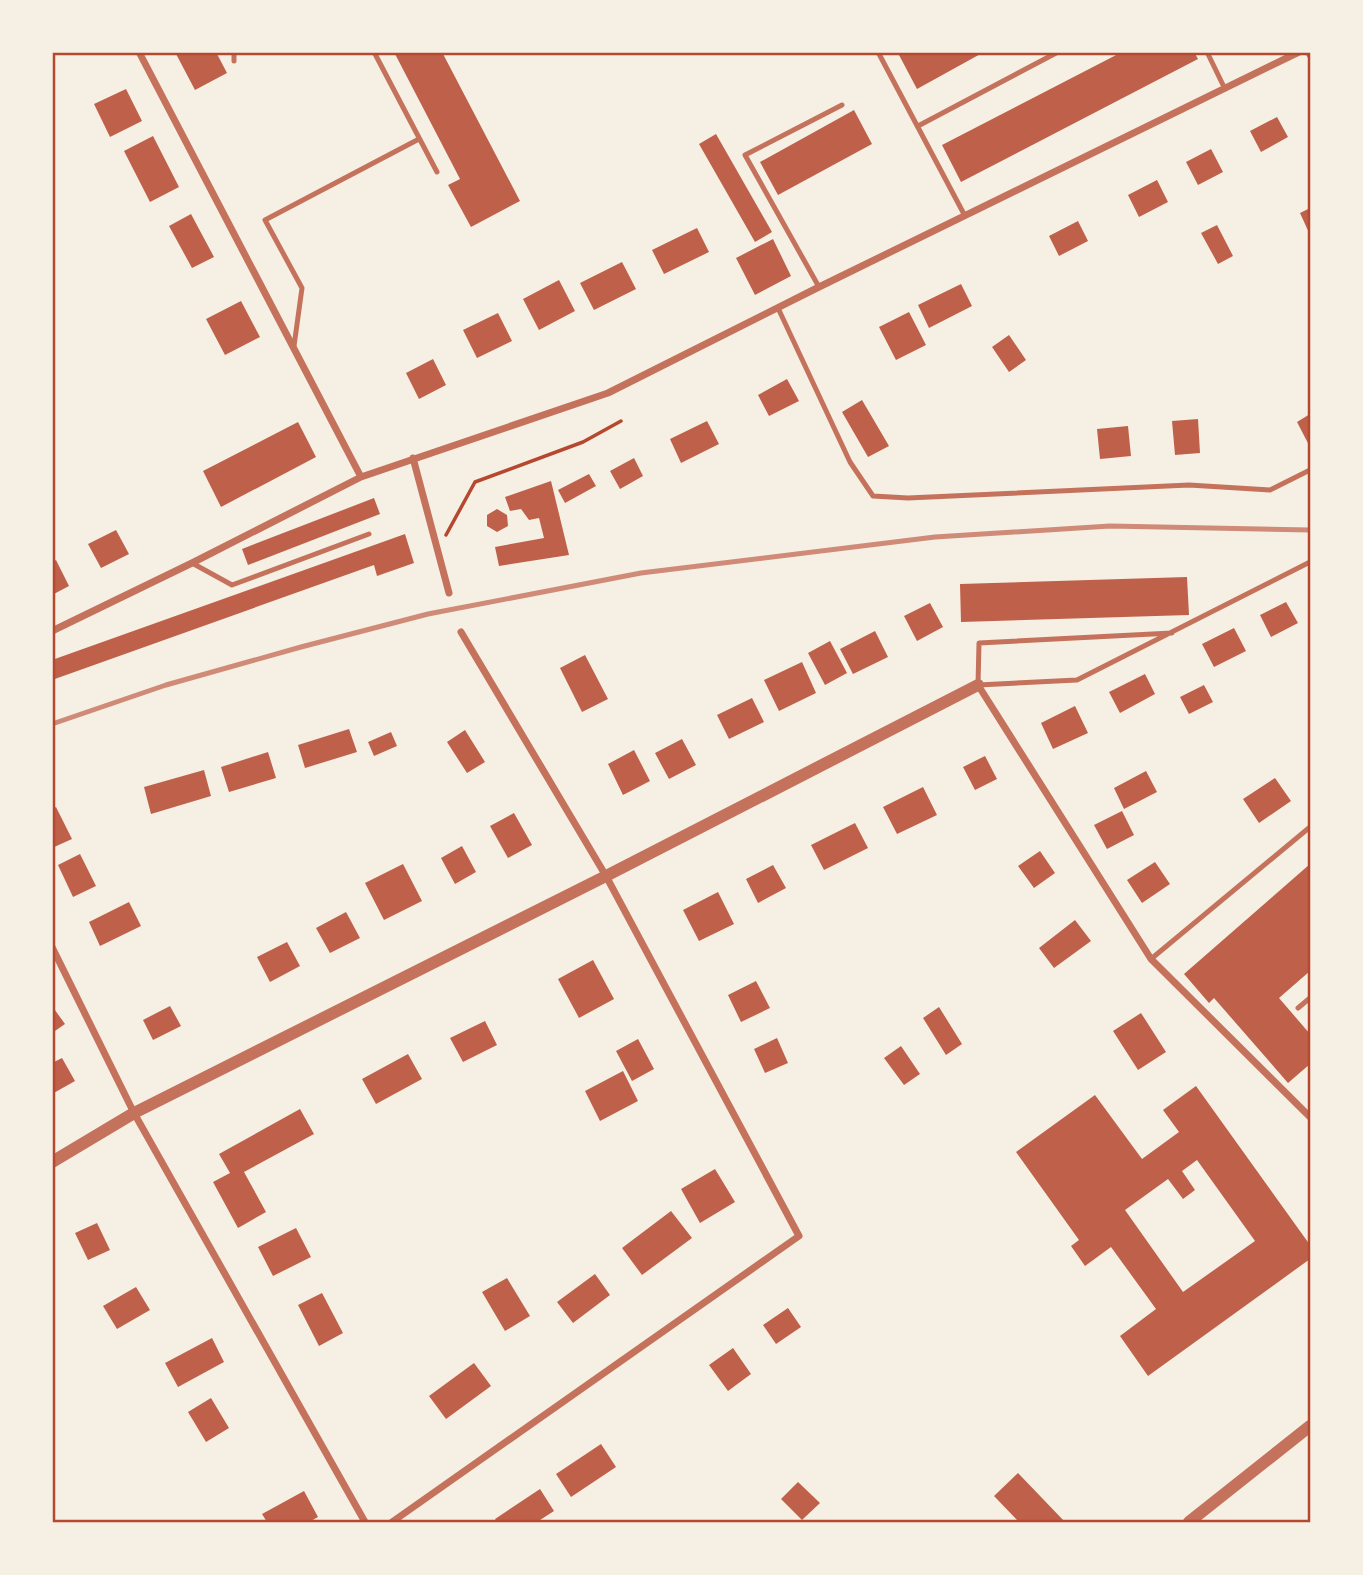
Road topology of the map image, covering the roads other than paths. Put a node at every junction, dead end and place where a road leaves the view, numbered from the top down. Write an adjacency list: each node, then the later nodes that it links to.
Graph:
1 (139, 52): 17 (street)
2 (234, 52): 8 (lane)
3 (374, 52): 12 (lane)
4 (878, 52): 11 (lane)
5 (1058, 52): 11 (lane)
6 (1207, 52): 9 (lane)
7 (1299, 52): 9 (street)
8 (234, 61)
9 (1225, 89): 14 (street)
10 (842, 105): 15 (lane)
11 (918, 126): 14 (lane)
12 (419, 139): 13 (lane); 17 (lane)
13 (437, 172)
14 (965, 216): 15 (street)
15 (819, 287): 16 (street)
16 (778, 307): 18 (street); 19 (lane)
17 (294, 346): 20 (street)
18 (413, 458): 20 (street); 24 (street)
19 (1311, 470)
20 (361, 477): 23 (street)
21 (369, 534): 23 (lane)
22 (1311, 562): 27 (lane)
23 (192, 563): 25 (street)
24 (449, 593)
25 (52, 631)
26 (461, 632): 30 (street)
27 (1172, 633): 28 (lane); 28 (lane)
28 (978, 685): 30 (street); 32 (street)
29 (1311, 827): 32 (lane)
30 (606, 876): 35 (street); 40 (street)
31 (52, 947): 35 (street)
32 (1151, 960): 36 (street)
33 (1311, 998): 34 (lane)
34 (1298, 1008)
35 (134, 1113): 37 (street); 39 (street)
36 (1311, 1117)
37 (52, 1162)
38 (1311, 1426): 41 (street)
39 (365, 1522)
40 (392, 1522)
41 (1189, 1522)

